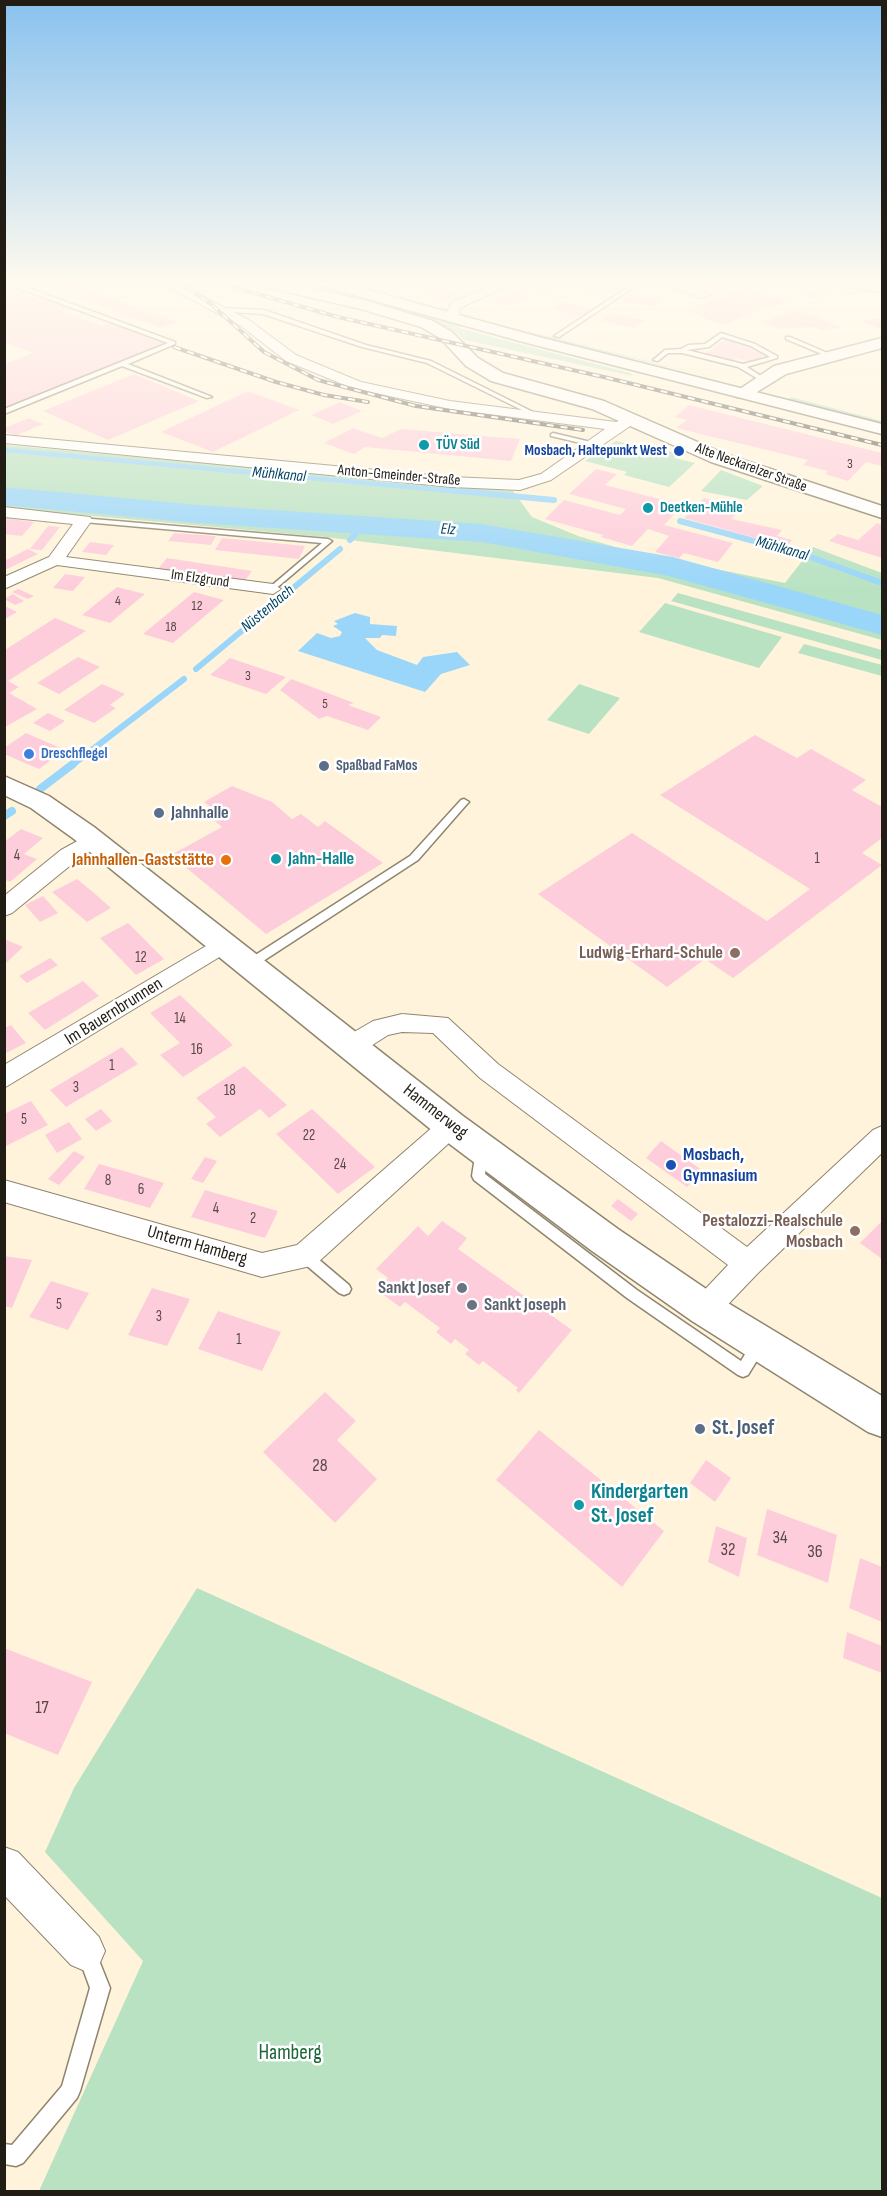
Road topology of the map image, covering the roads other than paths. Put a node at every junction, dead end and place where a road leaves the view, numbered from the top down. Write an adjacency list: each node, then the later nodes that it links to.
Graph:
1 (75, 383): 11 (lane)
2 (174, 383): 10 (lane)
3 (359, 383): 13 (street)
4 (472, 383): 13 (lane)
5 (525, 383): 14 (street, Alte Neckarelzer Straße)
6 (743, 383): 9 (street)
7 (744, 383): 9 (street)
8 (757, 383): 9 (street)
9 (753, 386): 12 (street); 15 (street)
10 (209, 397)
11 (4, 412)
12 (882, 417)
13 (542, 418): 14 (street)
14 (625, 423): 18 (street, Anton-Gmeinder-Straße); 20 (street, Alte Neckarelzer Straße)
15 (882, 429)
16 (553, 435): 18 (lane)
17 (4, 439): 18 (street, Anton-Gmeinder-Straße)
18 (593, 444)
19 (4, 512): 21 (street)
20 (882, 512)
21 (84, 520): 22 (street); 24 (lane, Im Elzgrund)
22 (55, 560): 23 (street); 24 (street, Im Elzgrund)
23 (4, 584)
24 (273, 589)
25 (4, 784): 27 (street, Hammerweg)
26 (464, 802): 30 (lane)
27 (92, 840): 28 (street); 29 (street, Hammerweg)
28 (4, 908)
29 (223, 944): 30 (street, Hammerweg); 32 (street, Im Bauernbrunnen)
30 (250, 964): 31 (street, Hammerweg)
31 (351, 1046): 33 (street, Hammerweg); 38 (street)
32 (4, 1078)
33 (451, 1126): 35 (street, Hammerweg); 37 (street, Unterm Hamberg)
34 (882, 1137): 38 (street)
35 (482, 1149): 40 (street, Hammerweg); 41 (lane)
36 (4, 1191): 37 (street, Unterm Hamberg)
37 (305, 1256): 39 (lane)
38 (748, 1264): 40 (street)
39 (344, 1289)
40 (705, 1309): 41 (street, Hammerweg)
41 (760, 1344): 42 (street, Hammerweg)
42 (882, 1418)
43 (4, 1866): 44 (street)
44 (85, 1951): 45 (lane)
45 (4, 2154)

